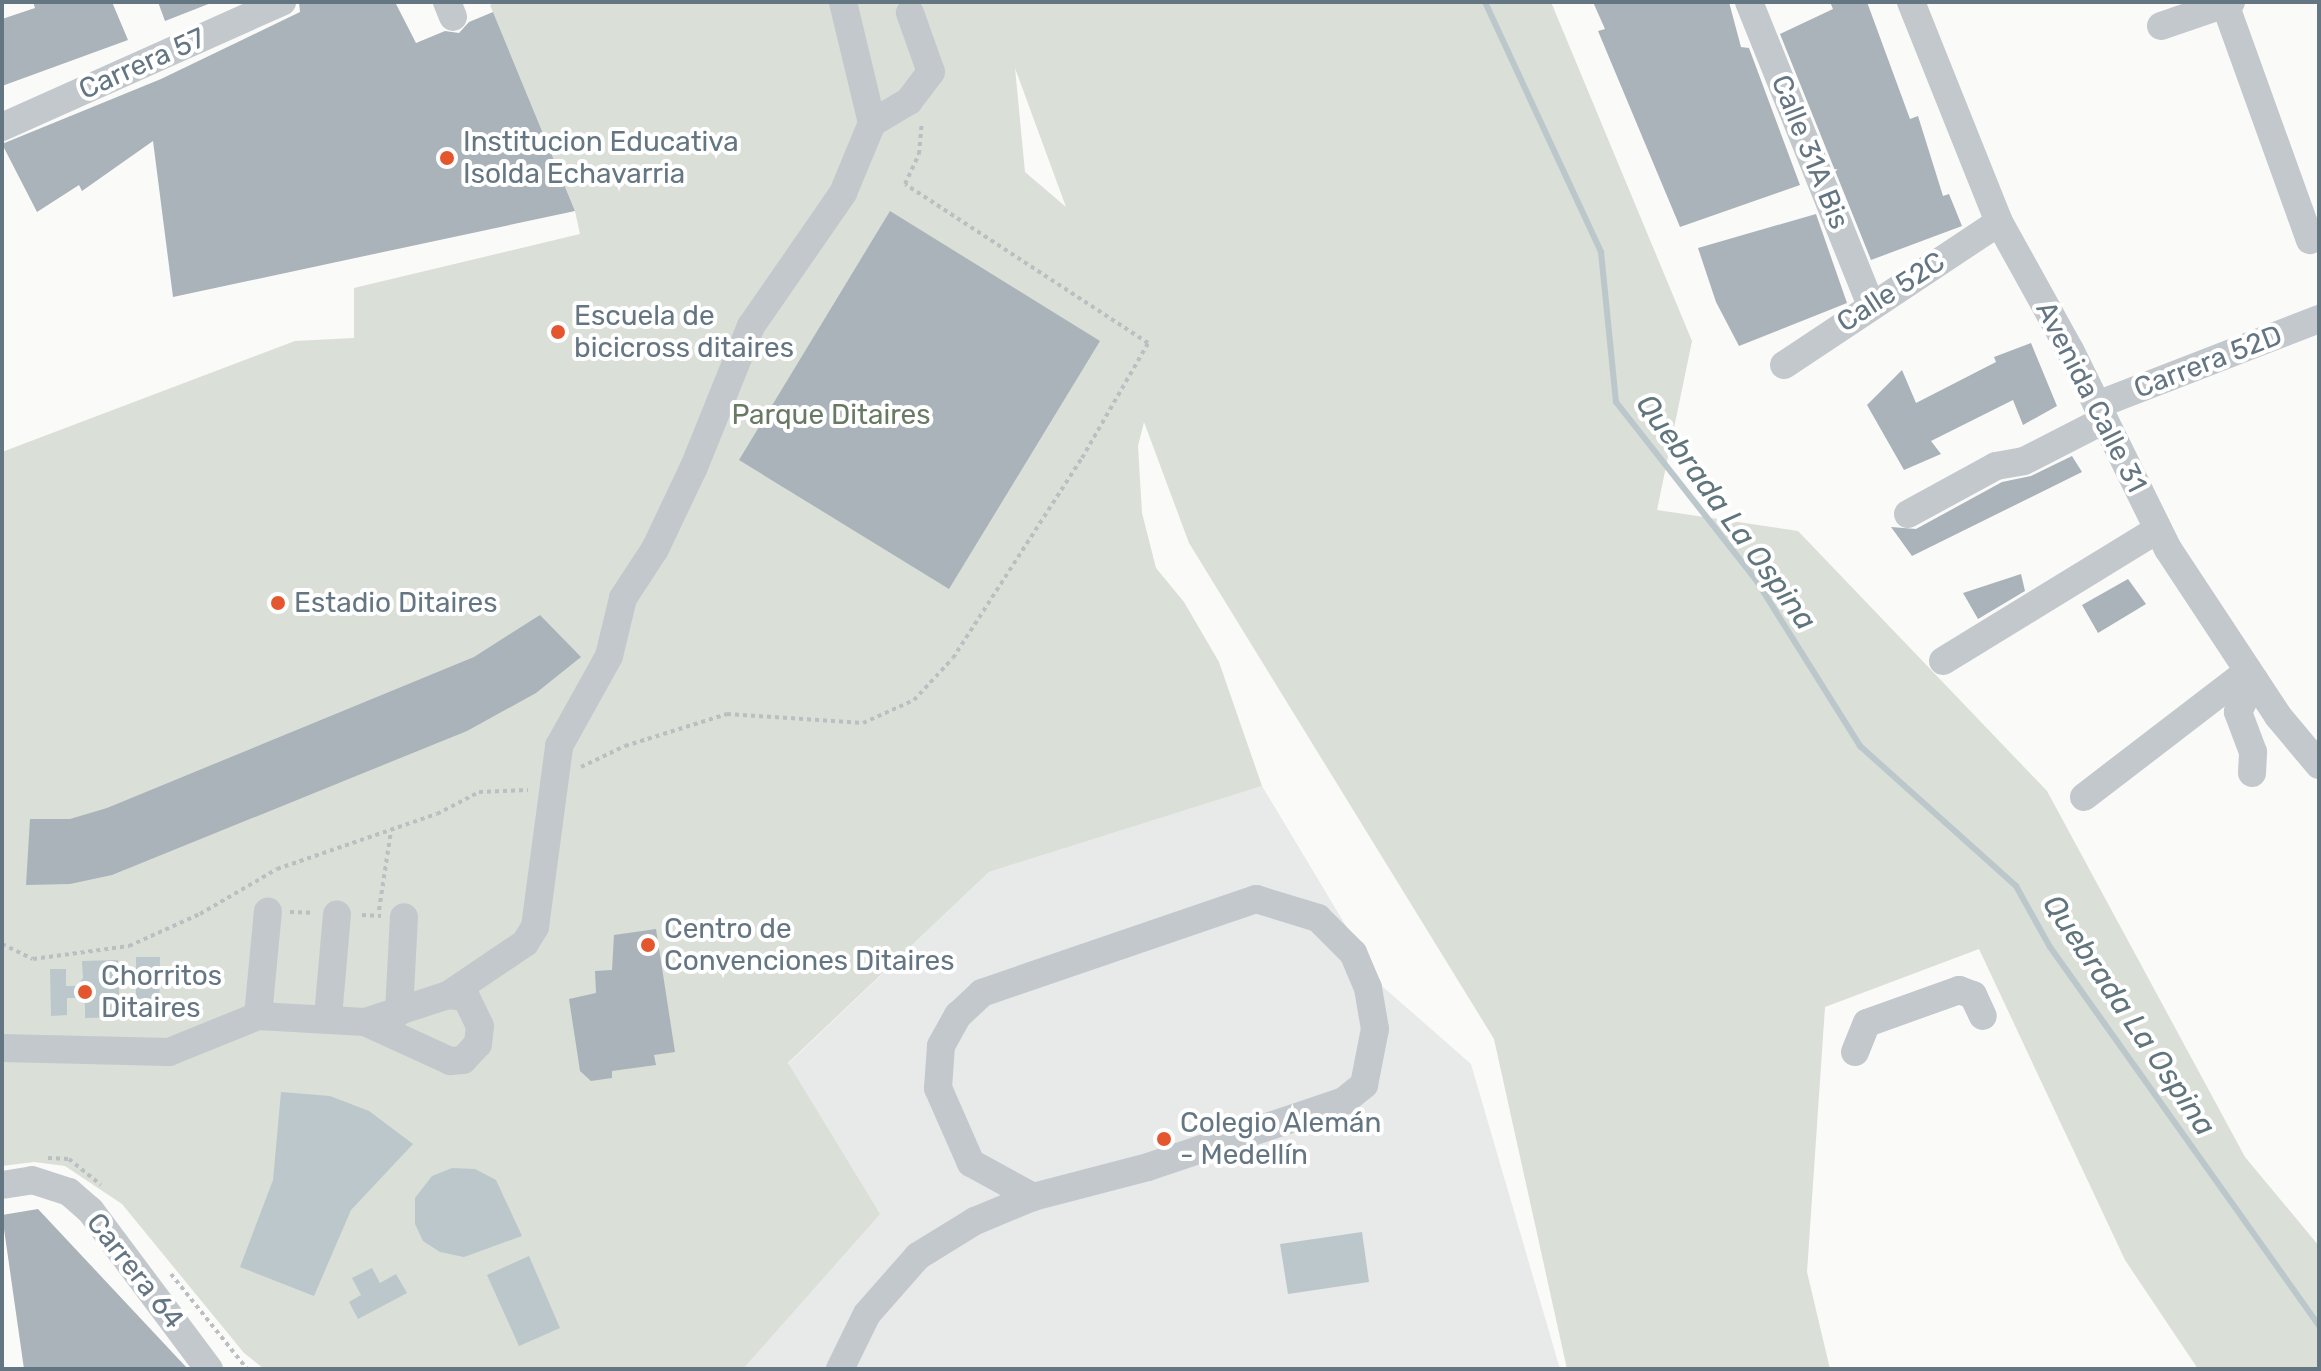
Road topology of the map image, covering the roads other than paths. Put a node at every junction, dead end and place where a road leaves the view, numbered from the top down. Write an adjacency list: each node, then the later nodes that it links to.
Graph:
1 (282, 2): 9 (street, Carrera 57)
2 (843, 2): 8 (street)
3 (1749, 2): 12 (street, Calle 31A Bis)
4 (1911, 2): 10 (street, Avenida Calle 31)
5 (2228, 3): 7 (street); 11 (street)
6 (910, 13): 8 (street)
7 (2161, 26)
8 (872, 123): 26 (street)
9 (2, 127)
10 (1999, 222): 12 (street, Calle 52C); 15 (street, Avenida Calle 31)
11 (2310, 240)
12 (1870, 303): 14 (street, Calle 52C)
13 (2319, 319): 15 (street, Carrera 52D)
14 (1784, 365)
15 (2100, 412): 16 (street, Carrera 52D); 17 (street, Avenida Calle 31)
16 (1908, 514)
17 (2158, 529): 18 (street); 19 (street, Avenida Calle 31)
18 (1943, 661)
19 (2251, 676): 20 (street, Avenida Calle 31); 21 (street); 22 (street)
20 (2319, 765)
21 (2252, 773)
22 (2084, 797)
23 (268, 911): 28 (street)
24 (337, 914): 30 (street)
25 (391, 916): 27 (street)
26 (448, 995): 27 (street); 31 (street)
27 (399, 1012): 31 (street)
28 (258, 1016): 30 (street); 32 (street)
29 (1983, 1016): 33 (street)
30 (328, 1017): 31 (street)
31 (365, 1022)
32 (2, 1048)
33 (1855, 1052)
34 (2, 1185): 36 (street, Carrera 64)
35 (1033, 1197): 35 (street); 37 (street)
36 (209, 1369)
37 (840, 1369)

